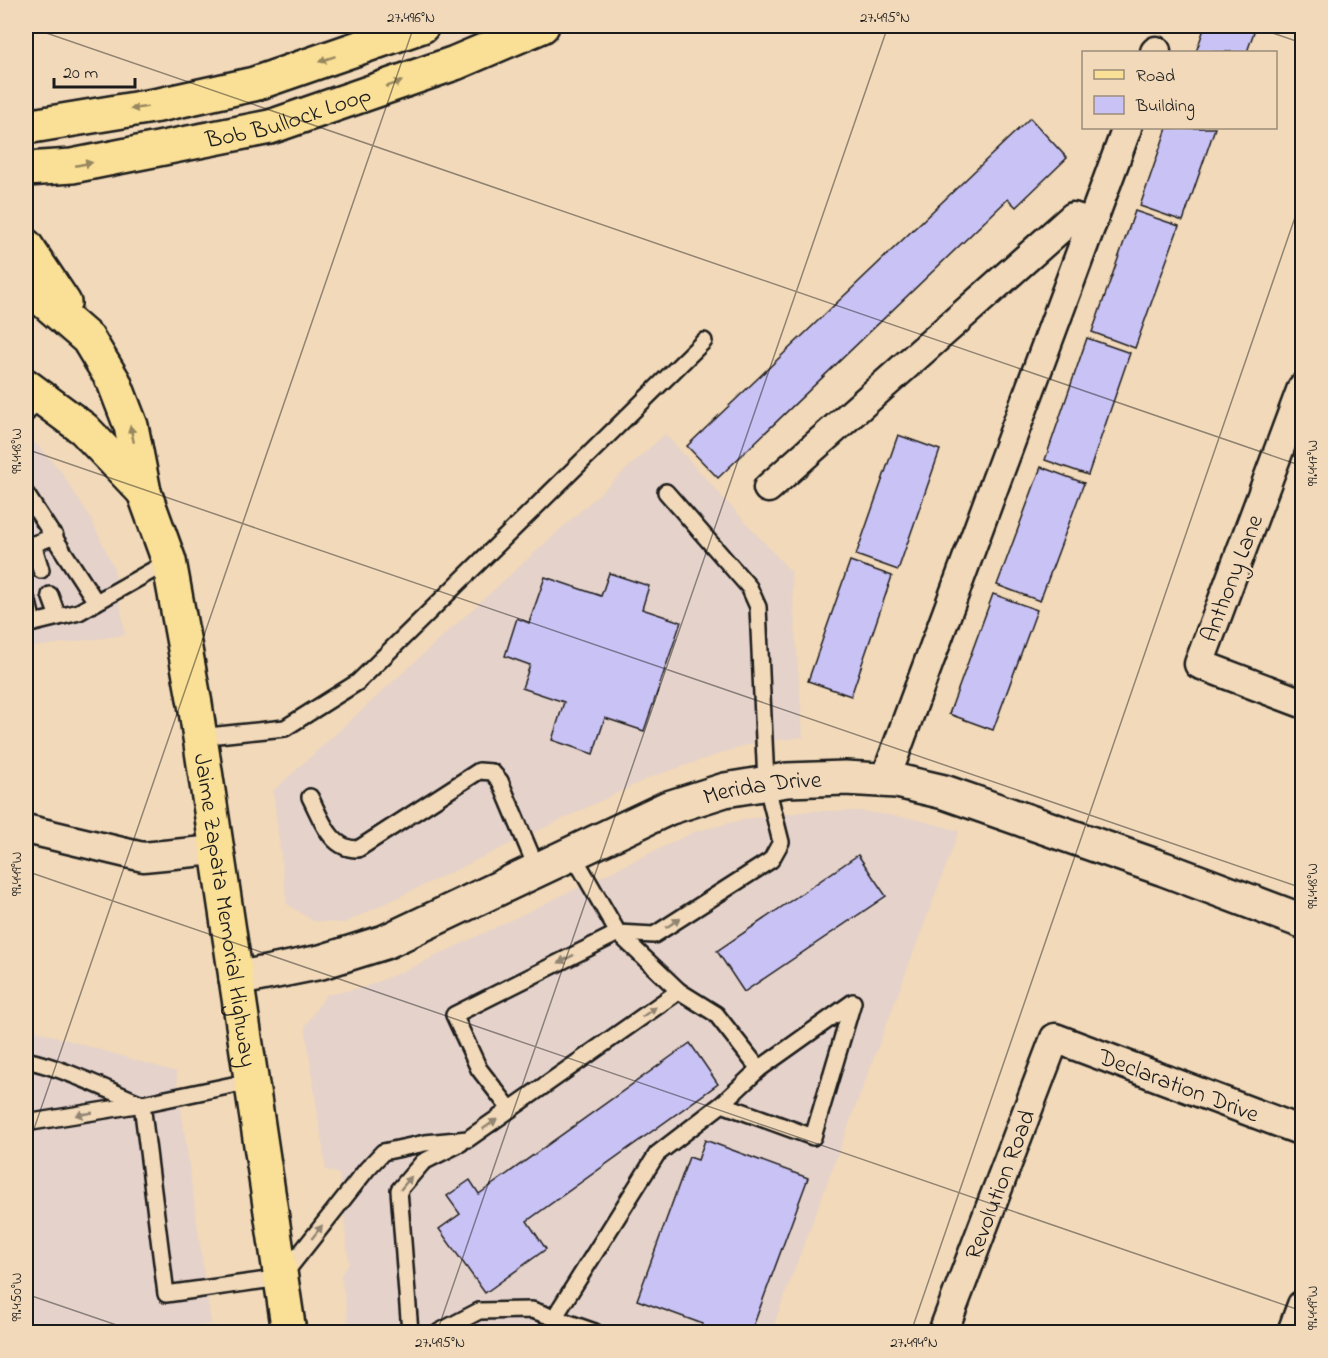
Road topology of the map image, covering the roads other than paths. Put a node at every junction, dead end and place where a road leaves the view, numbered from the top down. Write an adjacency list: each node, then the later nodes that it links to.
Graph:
1 (422, 26): 3 (main road, Bob Bullock Loop, one-way to 3)
2 (542, 26): 5 (main road, Bob Bullock Loop, one-way to 2)
3 (26, 127)
4 (1127, 129): 6 (street)
5 (26, 169)
6 (1092, 223): 13 (street); 28 (street)
7 (26, 246): 9 (main road)
8 (26, 285): 9 (main road, Jaime Zapata Memorial Highway)
9 (88, 339): 14 (main road, Jaime Zapata Memorial Highway, one-way to 9)
10 (704, 342): 27 (lane)
11 (1302, 388): 26 (street, Anthony Lane)
12 (27, 403): 14 (main road, Jaime Zapata Memorial Highway)
13 (768, 488)
14 (144, 492): 19 (main road, Jaime Zapata Memorial Highway)
15 (666, 492): 29 (lane)
16 (26, 494): 17 (lane)
17 (55, 536): 18 (lane); 23 (lane)
18 (29, 545): 20 (lane)
19 (170, 561): 23 (lane); 27 (main road, Jaime Zapata Memorial Highway)
20 (41, 570)
21 (50, 595): 24 (lane)
22 (28, 602): 25 (lane)
23 (96, 602): 24 (lane)
24 (58, 617): 25 (lane)
25 (29, 624)
26 (1302, 703)
27 (199, 737): 32 (main road, Jaime Zapata Memorial Highway)
28 (885, 780): 29 (street, Merida Drive); 35 (street, Merida Drive)
29 (766, 783): 33 (street, Merida Drive); 36 (lane, one-way to 29)
30 (310, 797): 34 (lane)
31 (26, 829): 32 (street)
32 (215, 850): 37 (main road, Jaime Zapata Memorial Highway)
33 (572, 852): 34 (street, Merida Drive); 36 (lane)
34 (537, 869): 37 (street, Merida Drive)
35 (1302, 921)
36 (618, 933): 38 (lane); 45 (lane, one-way to 45)
37 (236, 979): 42 (main road, Jaime Zapata Memorial Highway)
38 (679, 991): 41 (lane); 45 (lane, one-way to 38)
39 (1055, 1038): 47 (street, Declaration Drive); 56 (street, Revolution Road)
40 (26, 1060): 43 (lane)
41 (759, 1069): 44 (lane); 44 (lane)
42 (252, 1081): 43 (lane); 49 (main road, Jaime Zapata Memorial Highway)
43 (142, 1104): 46 (lane, one-way to 46); 49 (lane)
44 (722, 1104): 51 (lane)
45 (510, 1109): 48 (lane, one-way to 45)
46 (26, 1123)
47 (1302, 1131)
48 (468, 1139): 49 (lane, one-way to 48); 53 (lane, one-way to 48)
49 (281, 1278): 52 (main road, Jaime Zapata Memorial Highway)
50 (1302, 1305): 57 (street)
51 (554, 1318): 54 (lane); 55 (lane)
52 (289, 1332)
53 (410, 1332)
54 (439, 1332)
55 (595, 1332)
56 (944, 1332)
57 (1292, 1332)

